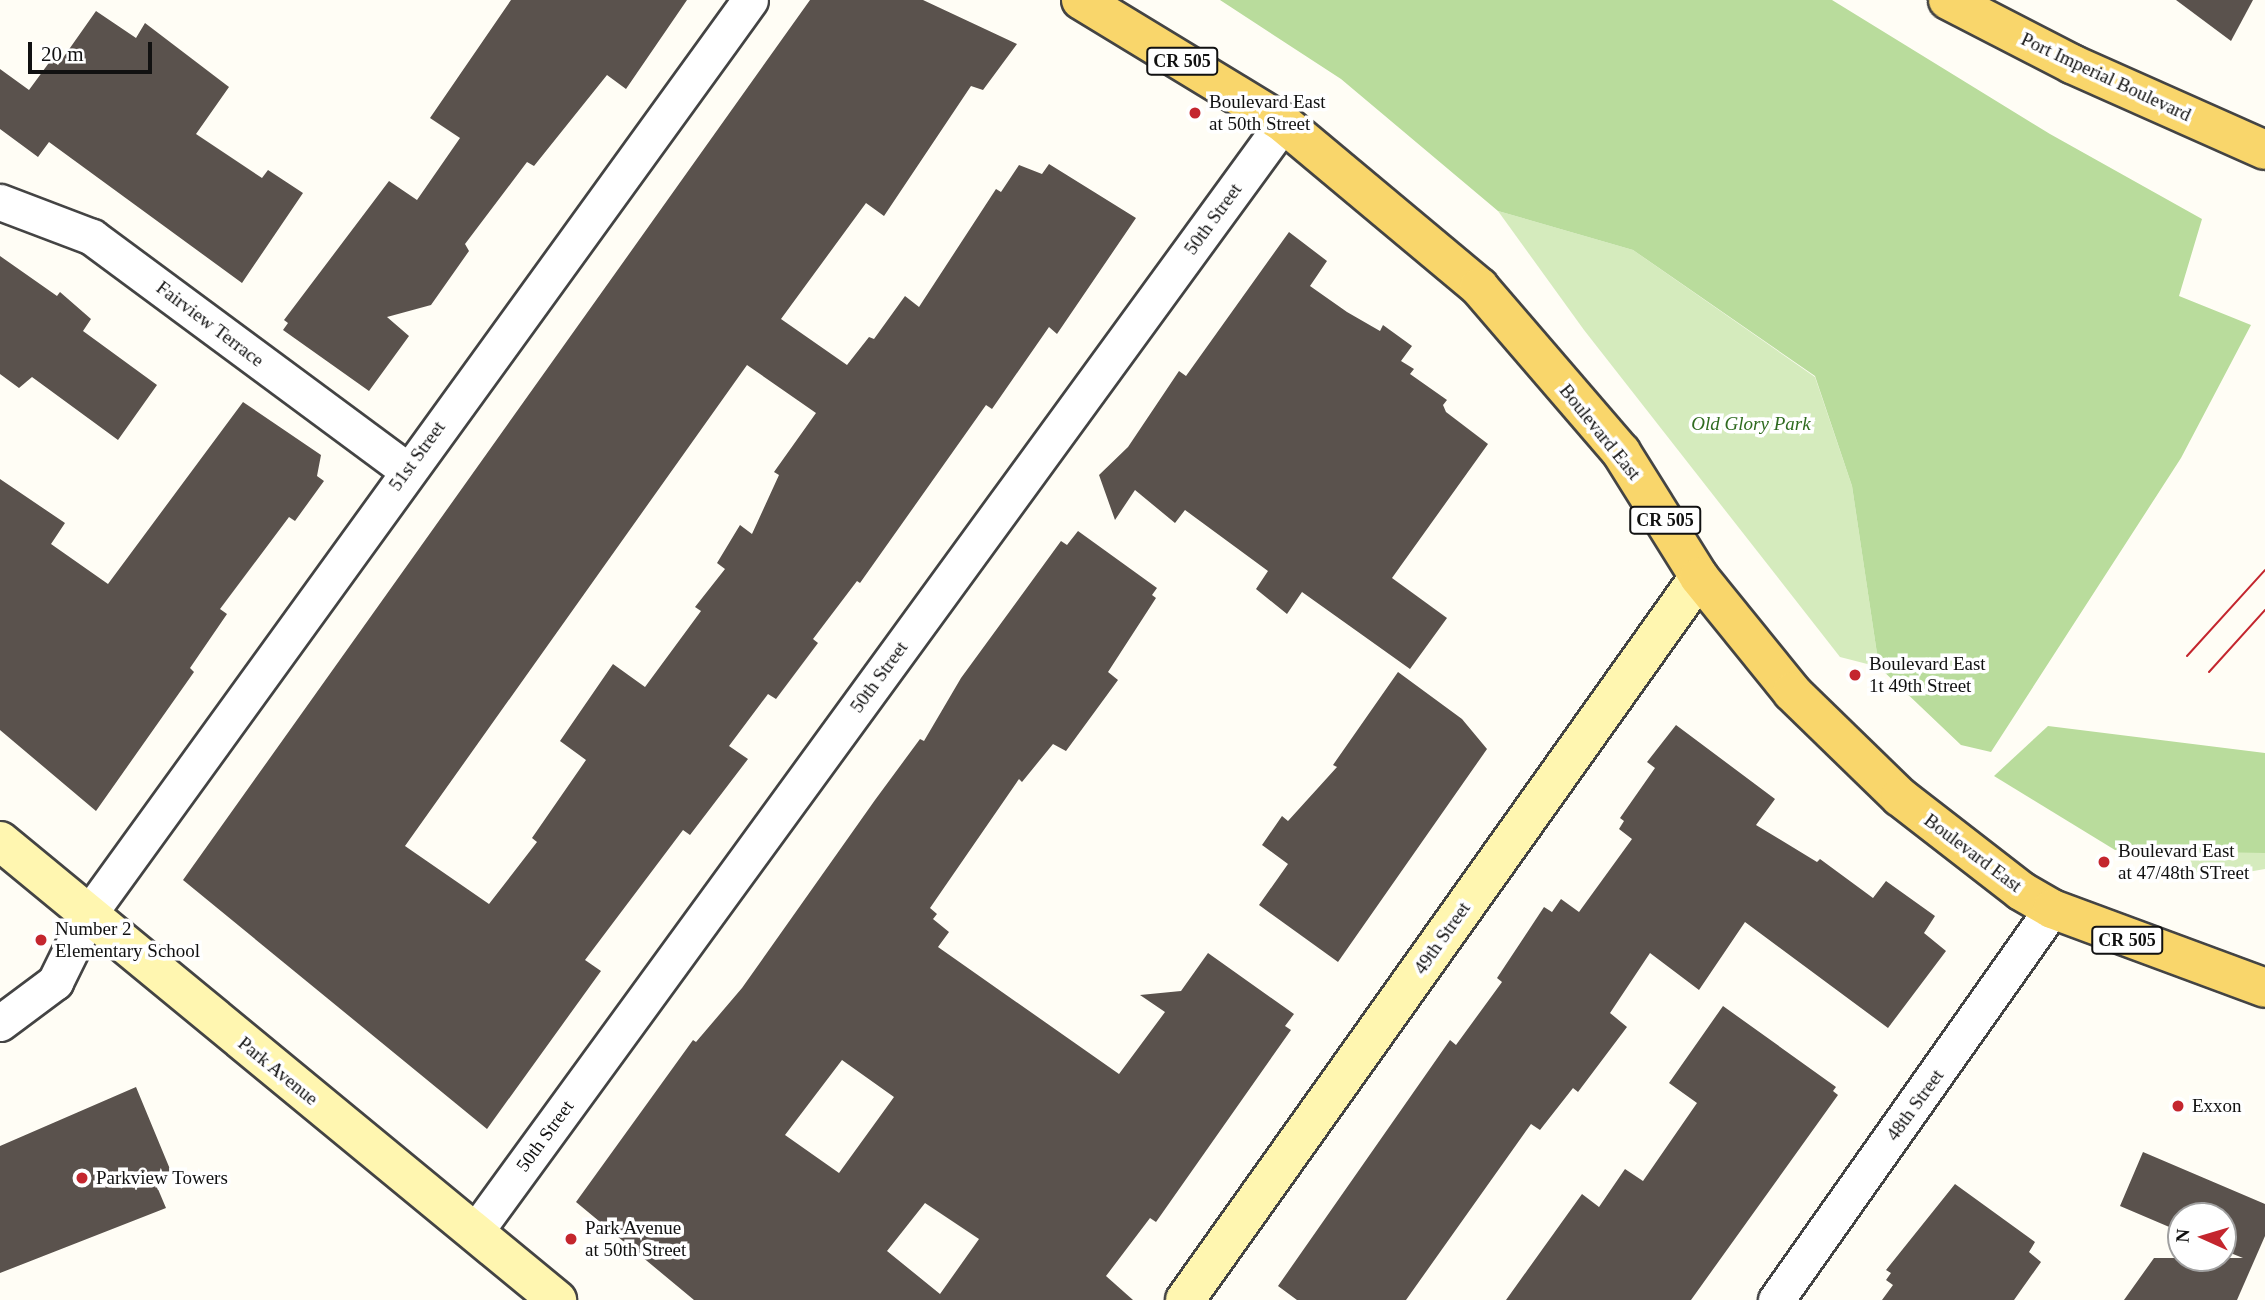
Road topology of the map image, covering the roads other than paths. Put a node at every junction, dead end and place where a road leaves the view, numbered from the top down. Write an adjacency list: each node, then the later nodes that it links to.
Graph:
1 (750, 0): 7 (street, 51st Street)
2 (1081, 0): 4 (main road, Boulevard East / CR 505)
3 (1954, 2): 5 (main road, Port Imperial Boulevard)
4 (1283, 123): 8 (main road, Boulevard East / CR 505); 14 (street, 50th Street)
5 (2265, 150)
6 (0, 202): 7 (street, Fairview Terrace)
7 (407, 470): 11 (street, 51st Street)
8 (1699, 577): 10 (main road, Boulevard East / CR 505); 16 (street, 49th Street)
9 (0, 841): 11 (street, Park Avenue)
10 (2052, 909): 12 (main road, Boulevard East / CR 505); 17 (street, 48th Street)
11 (88, 915): 13 (street, 51st Street); 14 (street, Park Avenue)
12 (2265, 988)
13 (0, 1023)
14 (475, 1232): 15 (street, Park Avenue)
15 (557, 1300)
16 (1185, 1300)
17 (1776, 1300)

